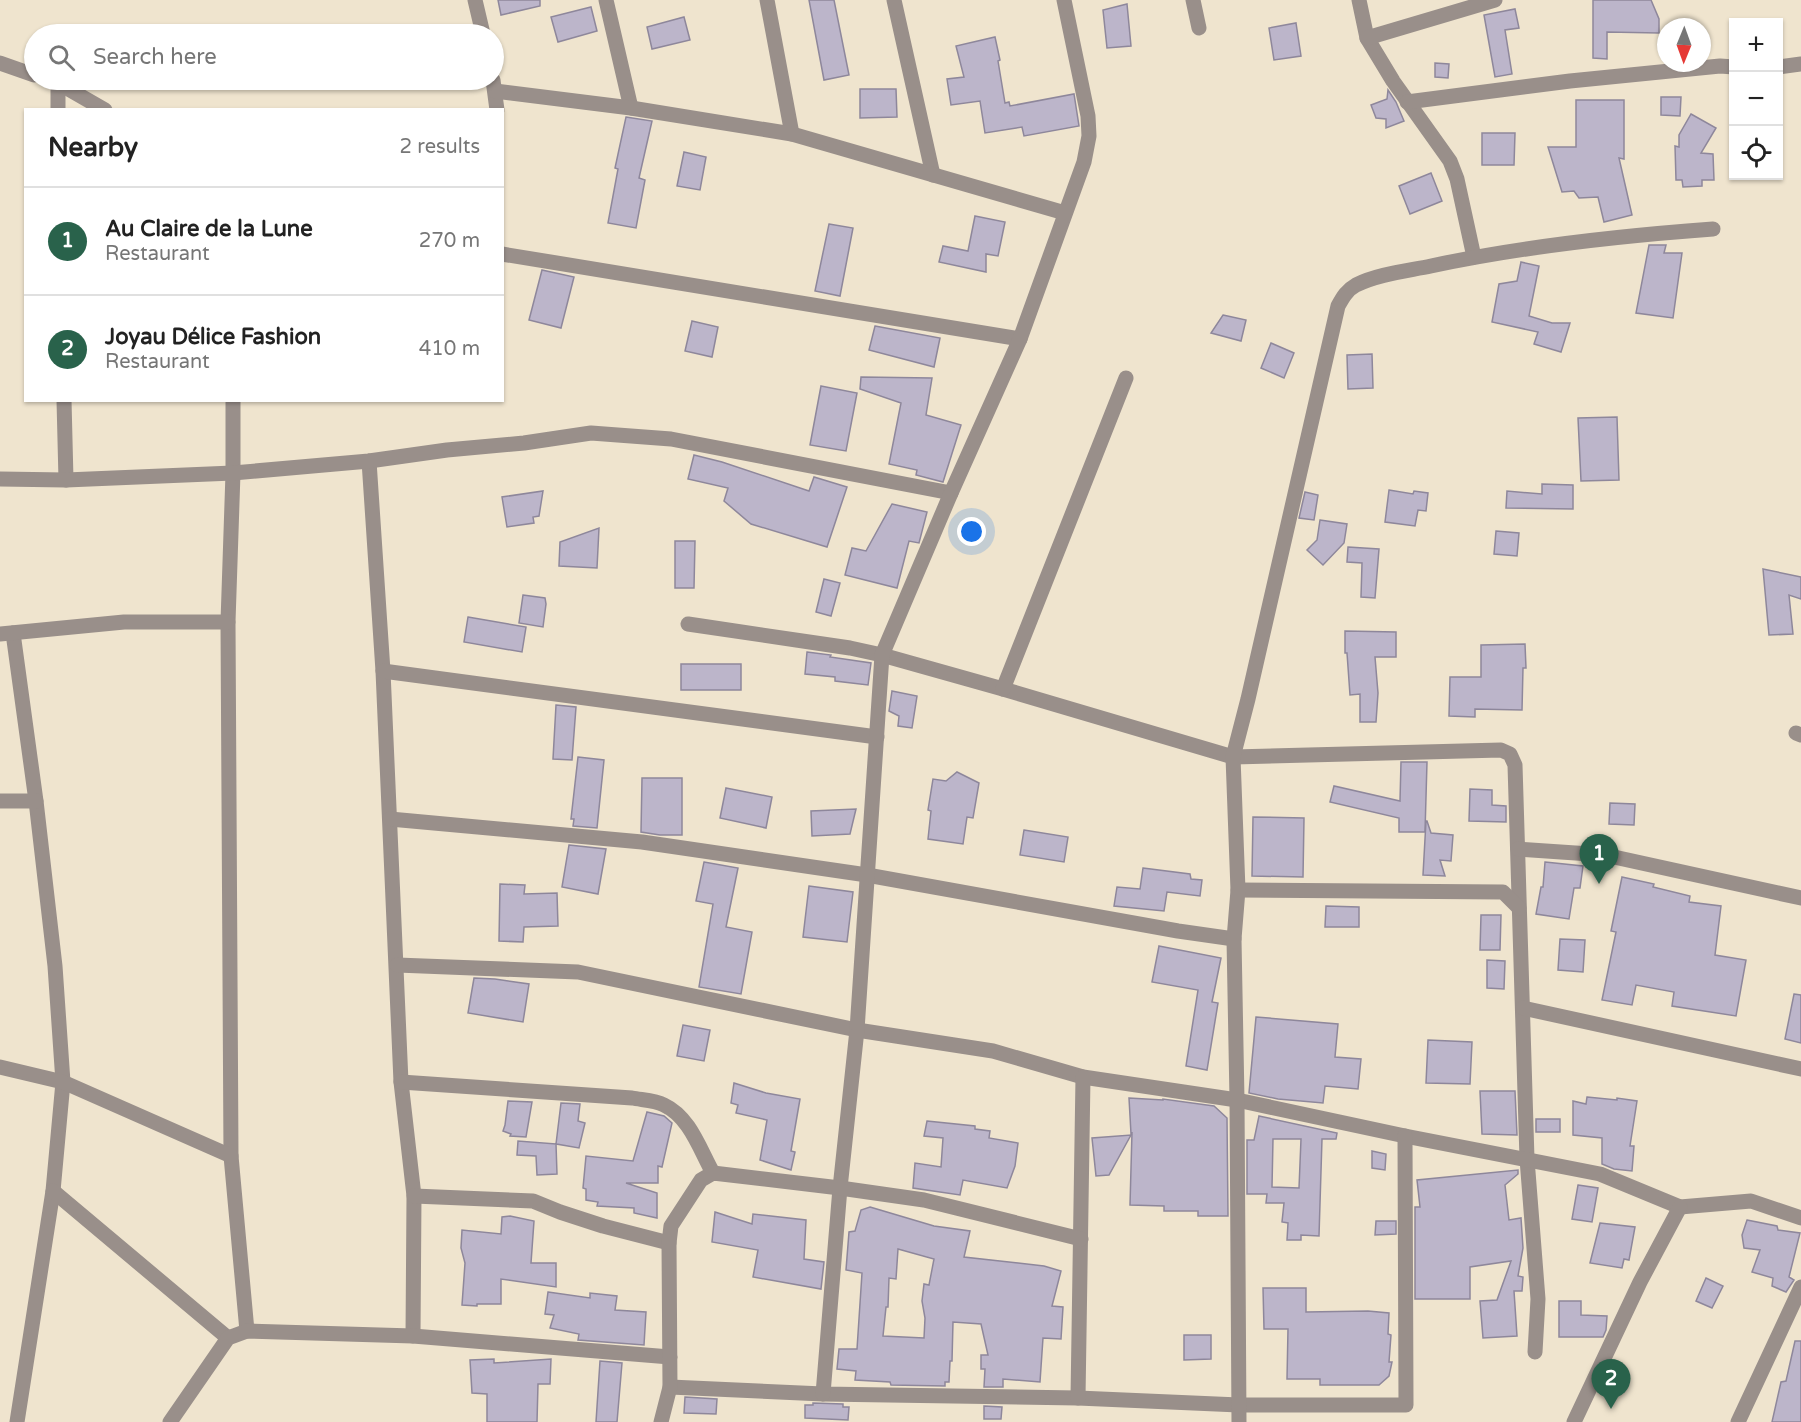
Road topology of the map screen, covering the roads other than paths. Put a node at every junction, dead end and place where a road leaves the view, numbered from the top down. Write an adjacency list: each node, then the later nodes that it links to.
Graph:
1 (475, 0): 9 (street)
2 (606, 0): 25 (street)
3 (767, 0): 26 (street)
4 (894, 0): 27 (street)
5 (1064, 0): 28 (street)
6 (1193, 0): 10 (street)
7 (1359, 0): 11 (street)
8 (1495, 0): 11 (street)
9 (481, 24)
10 (1199, 28)
11 (1367, 38): 21 (street)
12 (0, 63): 16 (street)
13 (1801, 64): 14 (street)
14 (1783, 66)
15 (1729, 67): 21 (street)
16 (24, 71)
17 (504, 87): 25 (street)
18 (54, 90): 22 (street)
19 (68, 90): 23 (street)
20 (495, 90): 24 (street)
21 (1407, 102): 31 (street)
22 (58, 108)
23 (101, 108)
24 (497, 108)
25 (631, 108): 26 (street)
26 (792, 134): 27 (street)
27 (933, 175): 28 (street)
28 (1065, 213): 32 (street)
29 (1713, 230): 31 (street)
30 (504, 254): 32 (street)
31 (1474, 257): 48 (street)
32 (1020, 339): 40 (street)
33 (1126, 378): 46 (street)
34 (64, 402): 39 (street)
35 (233, 402): 37 (street)
36 (369, 461): 37 (street); 40 (street); 45 (street)
37 (233, 473): 39 (street); 41 (street)
38 (0, 479): 39 (street)
39 (66, 480)
40 (951, 493): 44 (street)
41 (228, 622): 43 (street); 68 (street)
42 (688, 624): 44 (street)
43 (6, 634): 50 (street)
44 (882, 655): 46 (street); 47 (street)
45 (383, 671): 47 (street); 51 (street)
46 (1002, 689): 48 (street)
47 (877, 737): 53 (street)
48 (1233, 757): 52 (street); 54 (street)
49 (0, 801): 50 (street)
50 (36, 801): 64 (street)
51 (390, 819): 53 (street); 58 (street)
52 (1518, 849): 55 (street); 56 (street)
53 (867, 875): 57 (street); 60 (street)
54 (1238, 890): 56 (street); 57 (street)
55 (1801, 898)
56 (1519, 908): 59 (street)
57 (1234, 939): 66 (street)
58 (397, 965): 60 (street); 65 (street)
59 (1523, 1008): 62 (street); 69 (street)
60 (857, 1030): 63 (street); 71 (street)
61 (0, 1067): 64 (street)
62 (1801, 1069)
63 (1083, 1077): 66 (street); 76 (street)
64 (63, 1082): 68 (street); 72 (street)
65 (401, 1082): 70 (street); 73 (street)
66 (1237, 1100): 67 (street); 87 (street)
67 (1405, 1136): 69 (street); 87 (street)
68 (231, 1156): 79 (street)
69 (1527, 1159): 74 (street); 82 (street)
70 (713, 1173): 71 (street); 77 (street)
71 (840, 1188): 76 (street); 85 (street)
72 (53, 1191): 81 (street); 88 (street)
73 (414, 1196): 77 (street); 80 (street)
74 (1680, 1207): 75 (street); 92 (street)
75 (1801, 1218)
76 (1081, 1239): 86 (street)
77 (669, 1244): 83 (street)
78 (1801, 1287): 93 (street)
79 (247, 1331): 80 (street); 81 (street)
80 (413, 1335): 83 (street)
81 (228, 1338): 89 (street)
82 (1534, 1352)
83 (670, 1357): 84 (street)
84 (670, 1388): 85 (street); 90 (street)
85 (823, 1394): 86 (street)
86 (1078, 1398): 87 (street)
87 (1239, 1405): 91 (street)
88 (17, 1422)
89 (170, 1422)
90 (661, 1422)
91 (1239, 1422)
92 (1574, 1422)
93 (1738, 1422)

